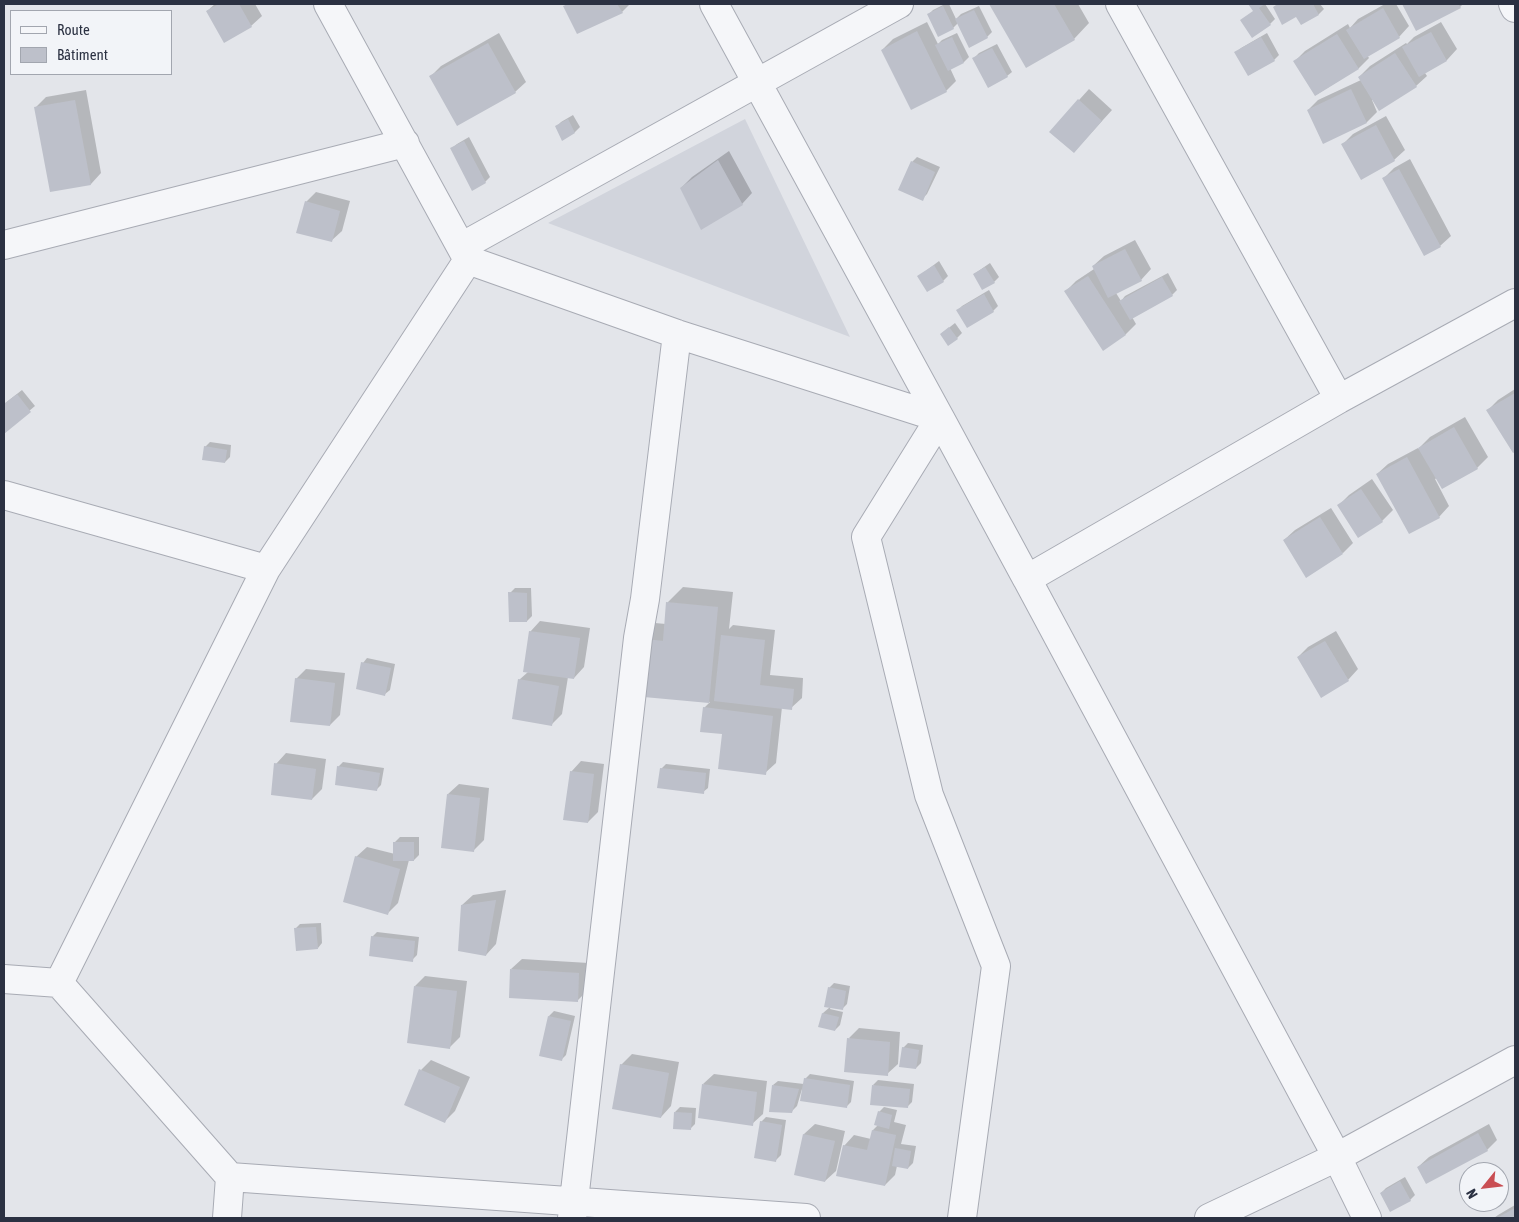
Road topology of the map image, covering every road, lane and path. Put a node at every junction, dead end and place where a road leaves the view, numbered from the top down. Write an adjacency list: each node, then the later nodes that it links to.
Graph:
1 (328, 4): 8 (street)
2 (714, 4): 7 (street)
3 (899, 4): 7 (street)
4 (1120, 4): 13 (street)
5 (1513, 4): 6 (street)
6 (1515, 8)
7 (758, 82): 10 (street); 14 (street)
8 (404, 143): 9 (street); 10 (street)
9 (4, 245)
10 (464, 253): 12 (street); 16 (street)
11 (1515, 303): 13 (street)
12 (677, 334): 14 (street); 23 (street)
13 (1339, 399): 17 (street)
14 (940, 418): 17 (street); 26 (street)
15 (4, 495): 16 (street)
16 (266, 568): 19 (street)
17 (1027, 579): 21 (street)
18 (4, 979): 19 (street)
19 (59, 983): 22 (street)
20 (1515, 1060): 21 (street)
21 (1337, 1157): 27 (street); 28 (street)
22 (230, 1177): 23 (street); 24 (street)
23 (573, 1210): 25 (street)
24 (226, 1218)
25 (806, 1218)
26 (962, 1218)
27 (1209, 1218)
28 (1367, 1218)

